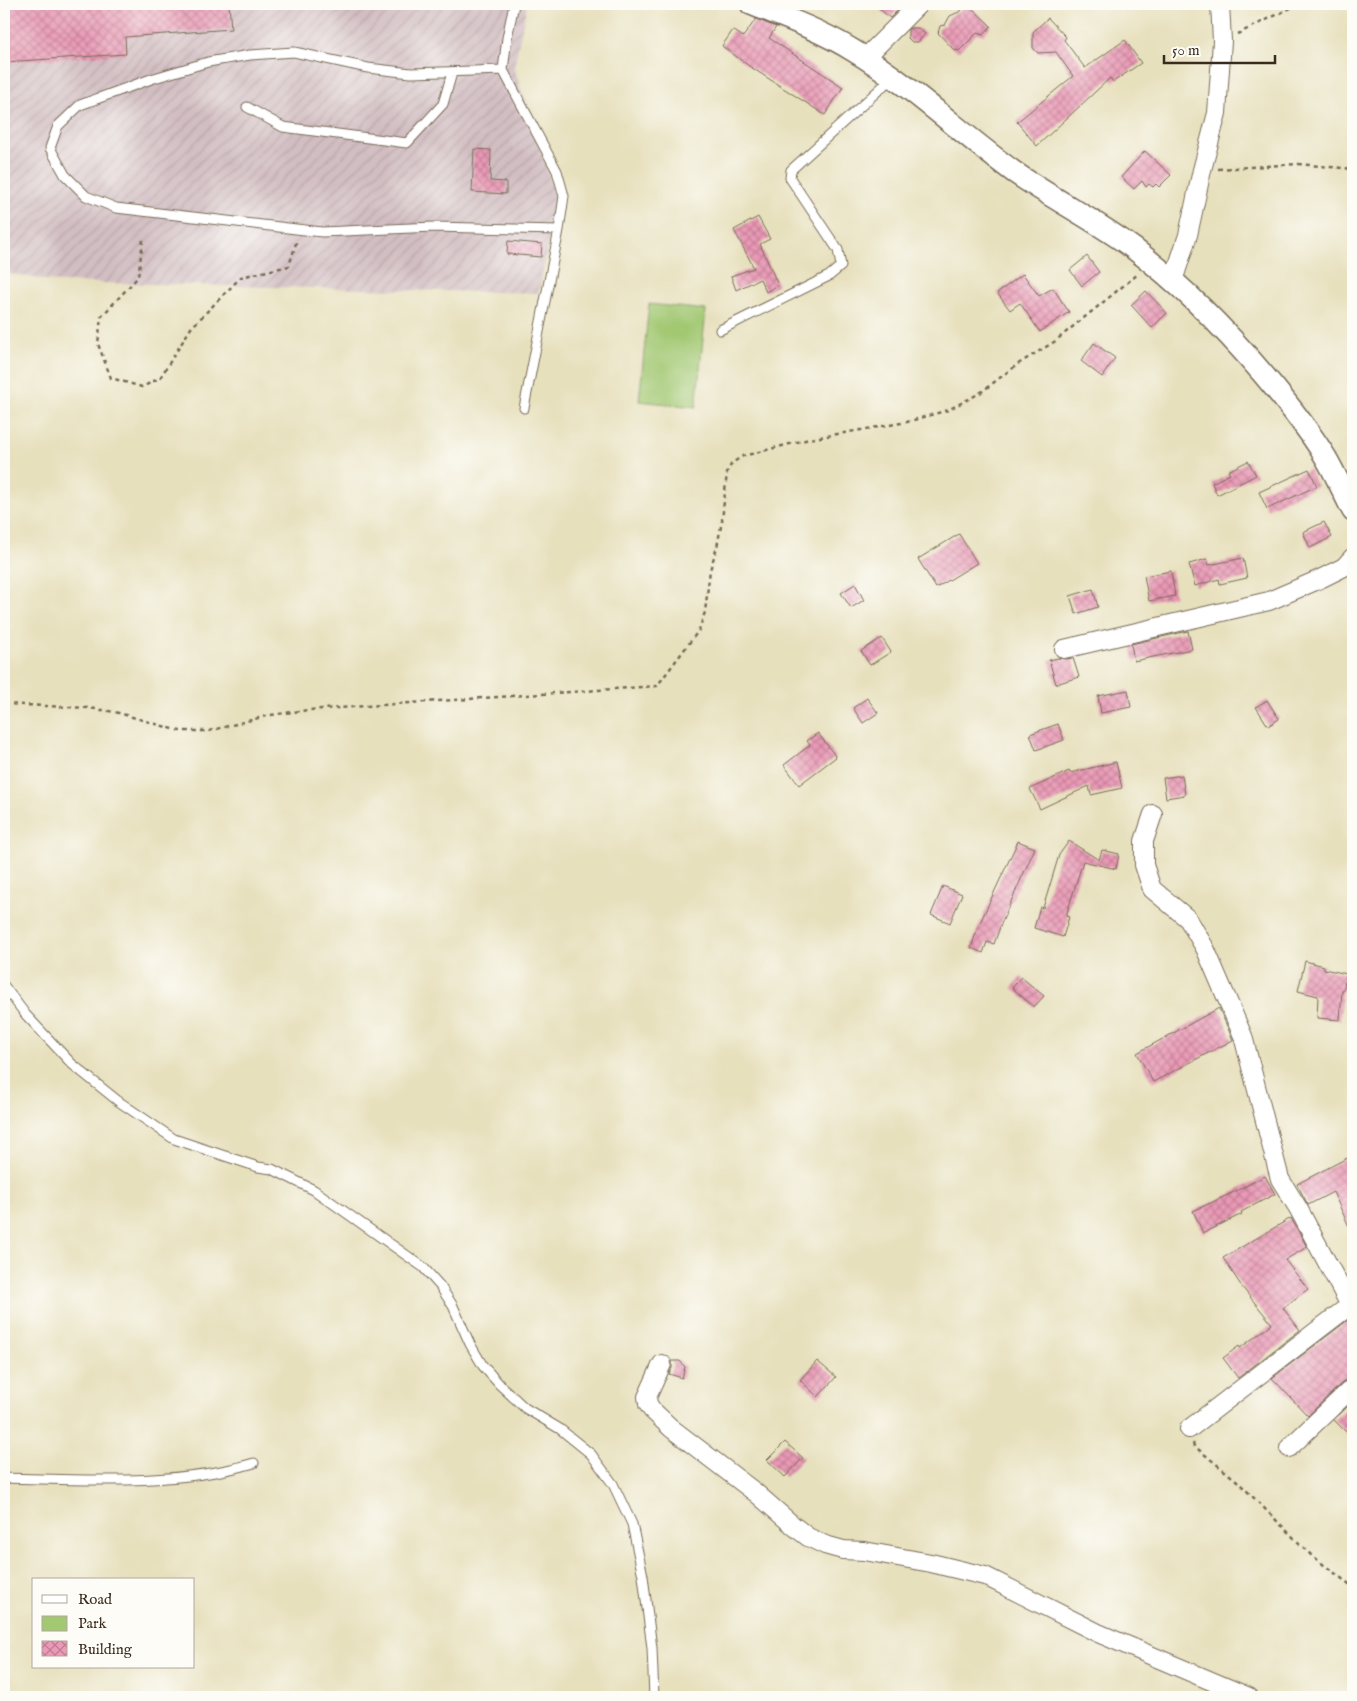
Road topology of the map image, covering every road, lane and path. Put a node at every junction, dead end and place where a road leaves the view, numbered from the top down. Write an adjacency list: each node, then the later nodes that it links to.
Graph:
1 (514, 4): 8 (lane)
2 (751, 4): 7 (street)
3 (919, 4): 7 (street)
4 (1220, 4): 6 (street)
5 (1299, 4): 6 (path)
6 (1222, 41): 13 (street)
7 (865, 58): 10 (street)
8 (503, 70): 9 (lane); 15 (lane)
9 (452, 73): 11 (lane); 14 (lane)
10 (893, 77): 17 (street); 19 (lane)
11 (247, 107)
12 (1353, 169): 13 (path)
13 (1202, 170): 18 (street)
14 (301, 229): 15 (lane); 16 (path)
15 (559, 230): 20 (lane)
16 (143, 240)
17 (1151, 263): 18 (street); 24 (path)
18 (1173, 281): 21 (street)
19 (720, 330)
20 (524, 408)
21 (1353, 511)
22 (1353, 557): 23 (street)
23 (1064, 649)
24 (4, 704)
25 (1153, 814): 27 (street)
26 (4, 986): 35 (lane)
27 (1352, 1306): 30 (street)
28 (662, 1364): 36 (street)
29 (1353, 1387): 31 (street)
30 (1189, 1429): 34 (path)
31 (1289, 1448)
32 (254, 1463): 33 (lane)
33 (4, 1478)
34 (1353, 1587)
35 (654, 1697)
36 (1249, 1697)

